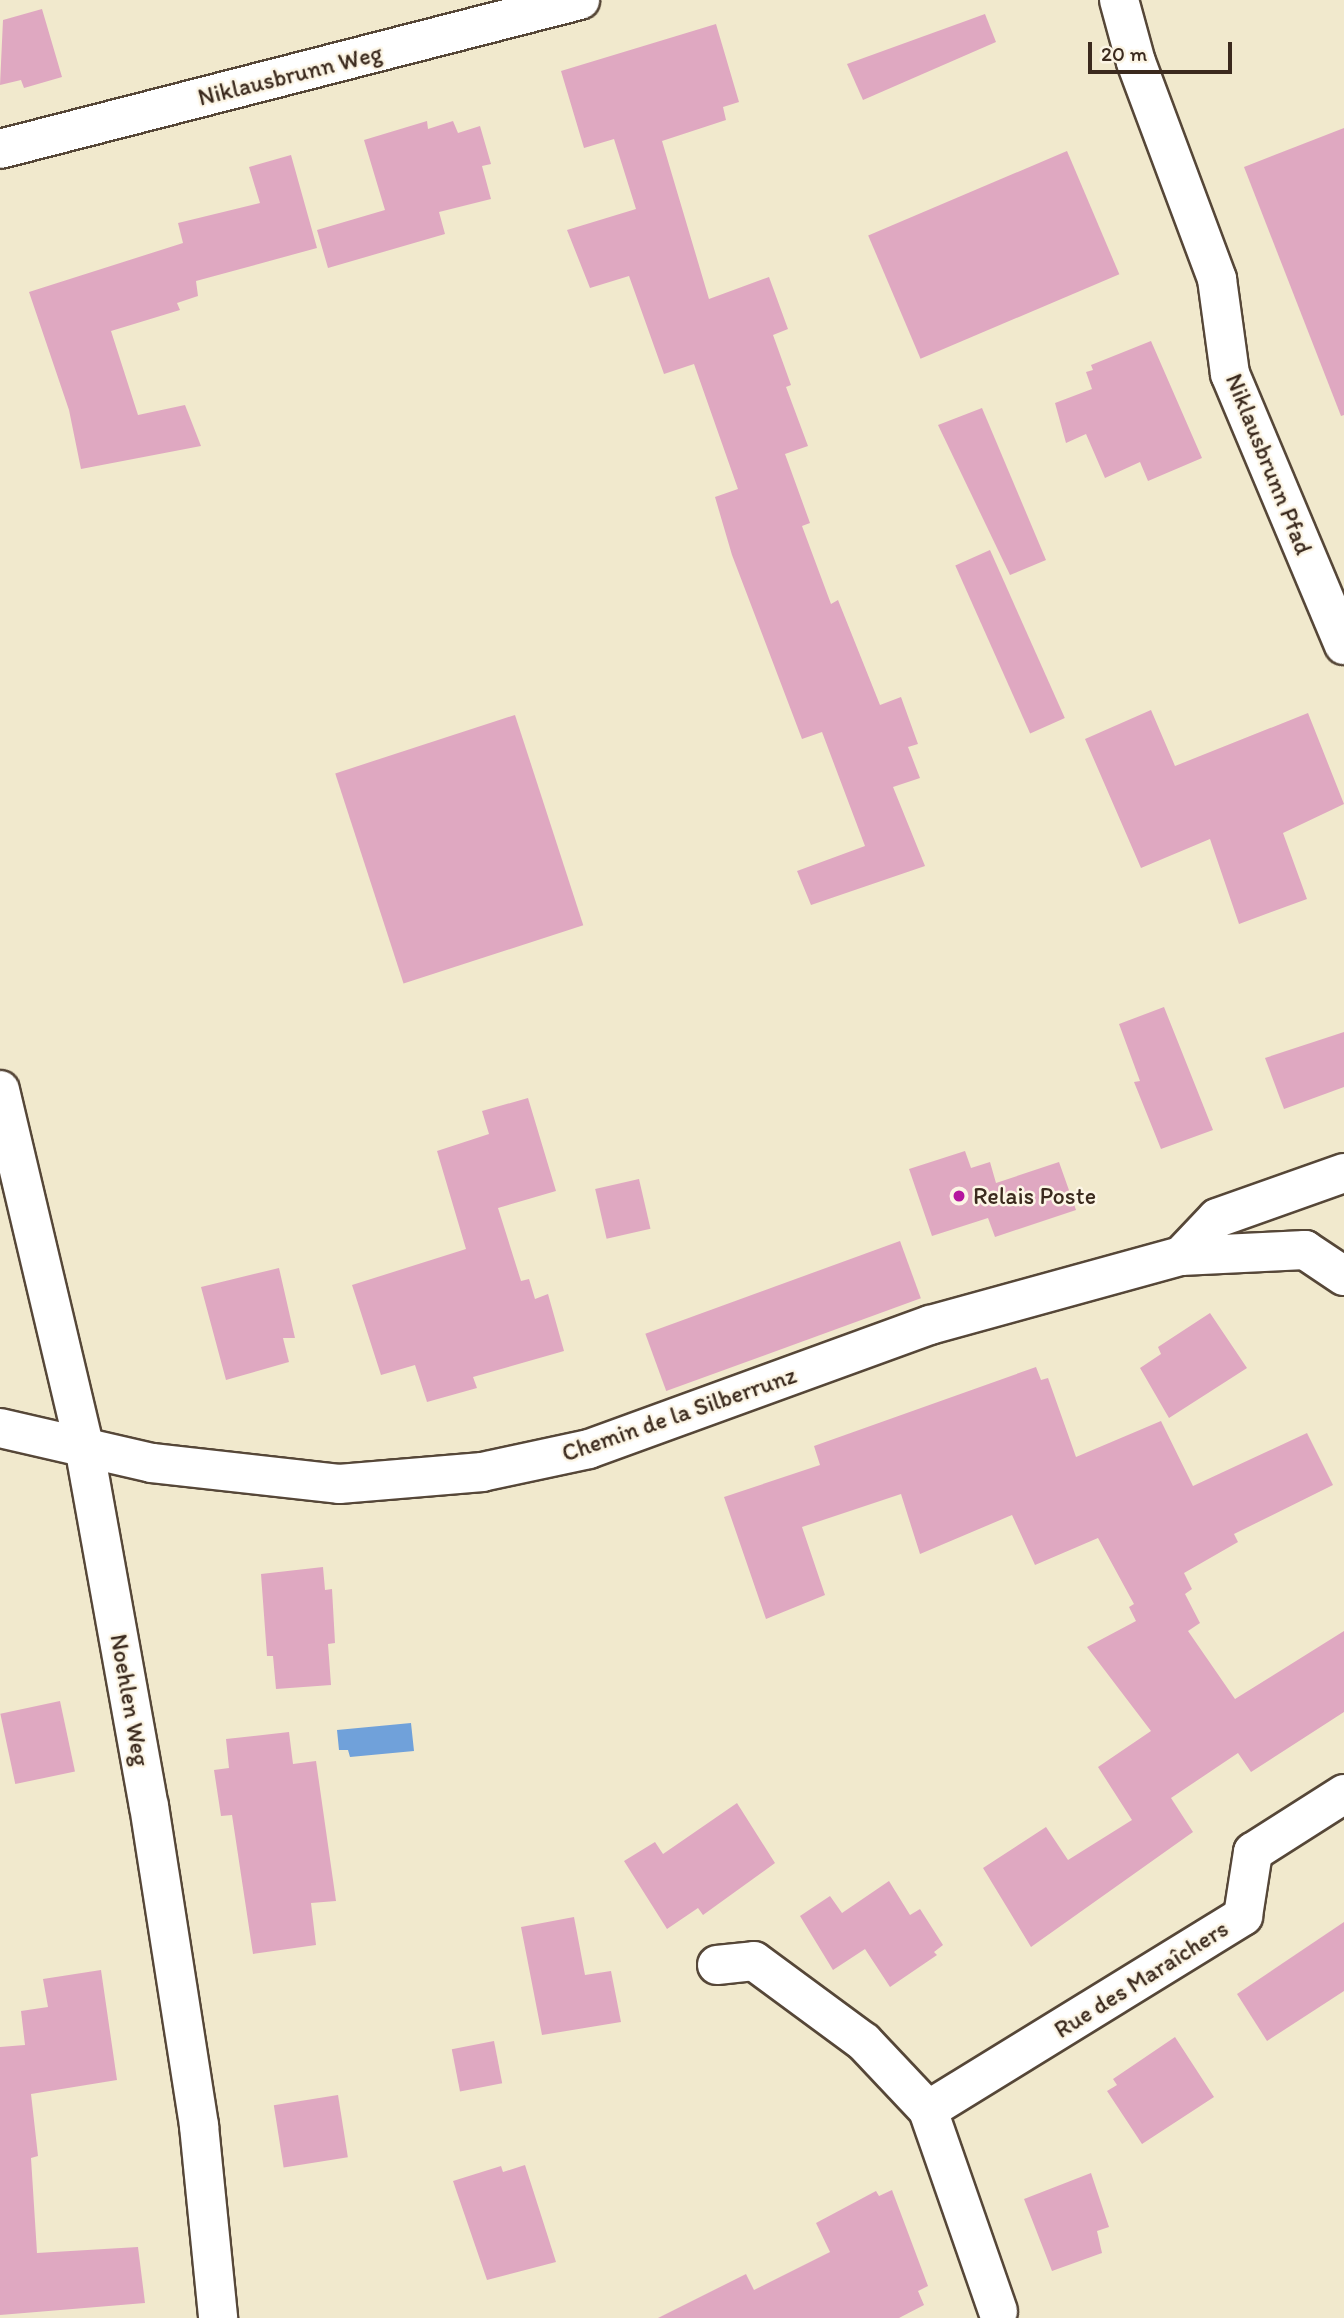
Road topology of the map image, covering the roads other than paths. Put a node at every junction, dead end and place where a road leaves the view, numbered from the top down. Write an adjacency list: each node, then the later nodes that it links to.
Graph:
1 (580, 0): 3 (street, Niklausbrunn Weg)
2 (1119, 0): 4 (street, Niklausbrunn Pfad)
3 (0, 149)
4 (1344, 645)
5 (0, 1090): 11 (street, Noehlen Weg)
6 (1327, 1179): 7 (street); 8 (street)
7 (1305, 1250): 8 (street, Chemin de la Silberrunz); 9 (street)
8 (1181, 1256): 11 (street, Chemin de la Silberrunz)
9 (1344, 1276)
10 (0, 1428): 11 (street, Chemin de la Silberrunz)
11 (84, 1446): 16 (street, Noehlen Weg)
12 (1344, 1794): 14 (street, Rue des Maraîchers)
13 (717, 1965): 14 (street)
14 (928, 2110): 15 (street)
15 (998, 2311)
16 (218, 2318)

